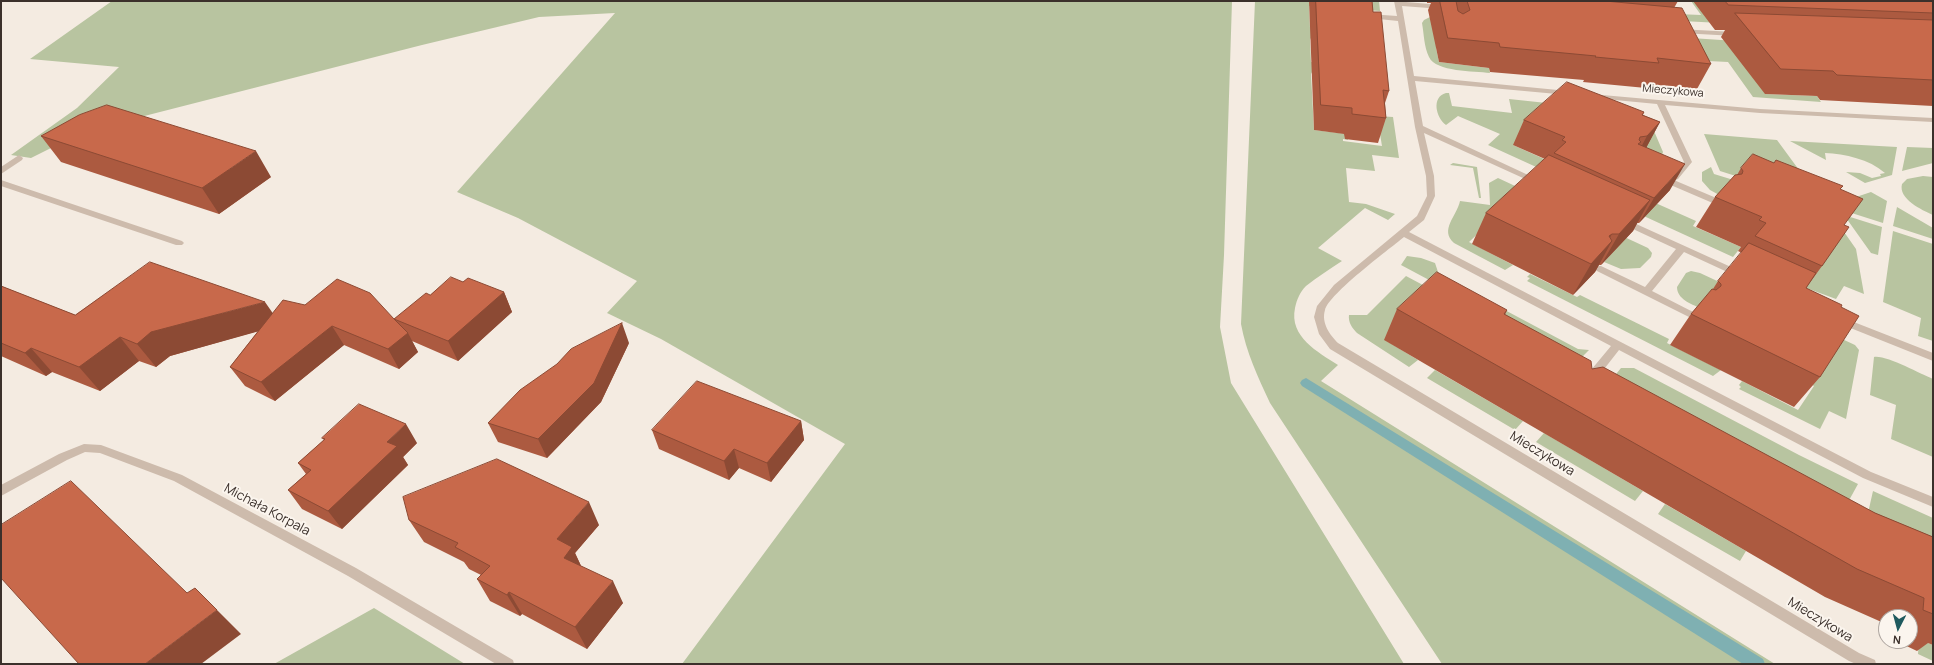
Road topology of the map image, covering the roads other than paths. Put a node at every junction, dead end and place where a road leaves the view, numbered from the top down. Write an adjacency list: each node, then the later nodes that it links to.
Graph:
1 (1398, 2): 2 (street, Mieczykowa); 4 (street, Mieczykowa)
2 (1449, 8)
3 (1362, 15): 4 (street)
4 (1401, 19): 7 (street, Mieczykowa)
5 (1675, 30): 6 (street)
6 (1745, 35)
7 (1412, 78): 8 (street, Mieczykowa); 10 (street, Mieczykowa)
8 (1660, 102): 9 (street, Mieczykowa); 14 (street)
9 (1933, 120)
10 (1419, 127): 16 (street); 19 (street, Mieczykowa)
11 (19, 158): 12 (street)
12 (1, 170)
13 (1651, 173): 14 (street)
14 (1671, 182): 17 (street)
15 (1, 183): 20 (street)
16 (1548, 186)
17 (1718, 202)
18 (1611, 216): 21 (street)
19 (1403, 233): 27 (street); 33 (street, Mieczykowa)
20 (179, 243)
21 (1682, 248): 23 (street); 24 (street)
22 (1598, 268): 24 (street)
23 (1746, 278)
24 (1646, 292): 25 (street)
25 (1694, 316)
26 (1832, 317): 28 (street)
27 (1618, 345): 29 (street); 31 (street)
28 (1933, 357)
29 (1582, 390)
30 (1, 491): 32 (street, Michała Korpala)
31 (1933, 502)
32 (508, 664)
33 (1870, 664)

